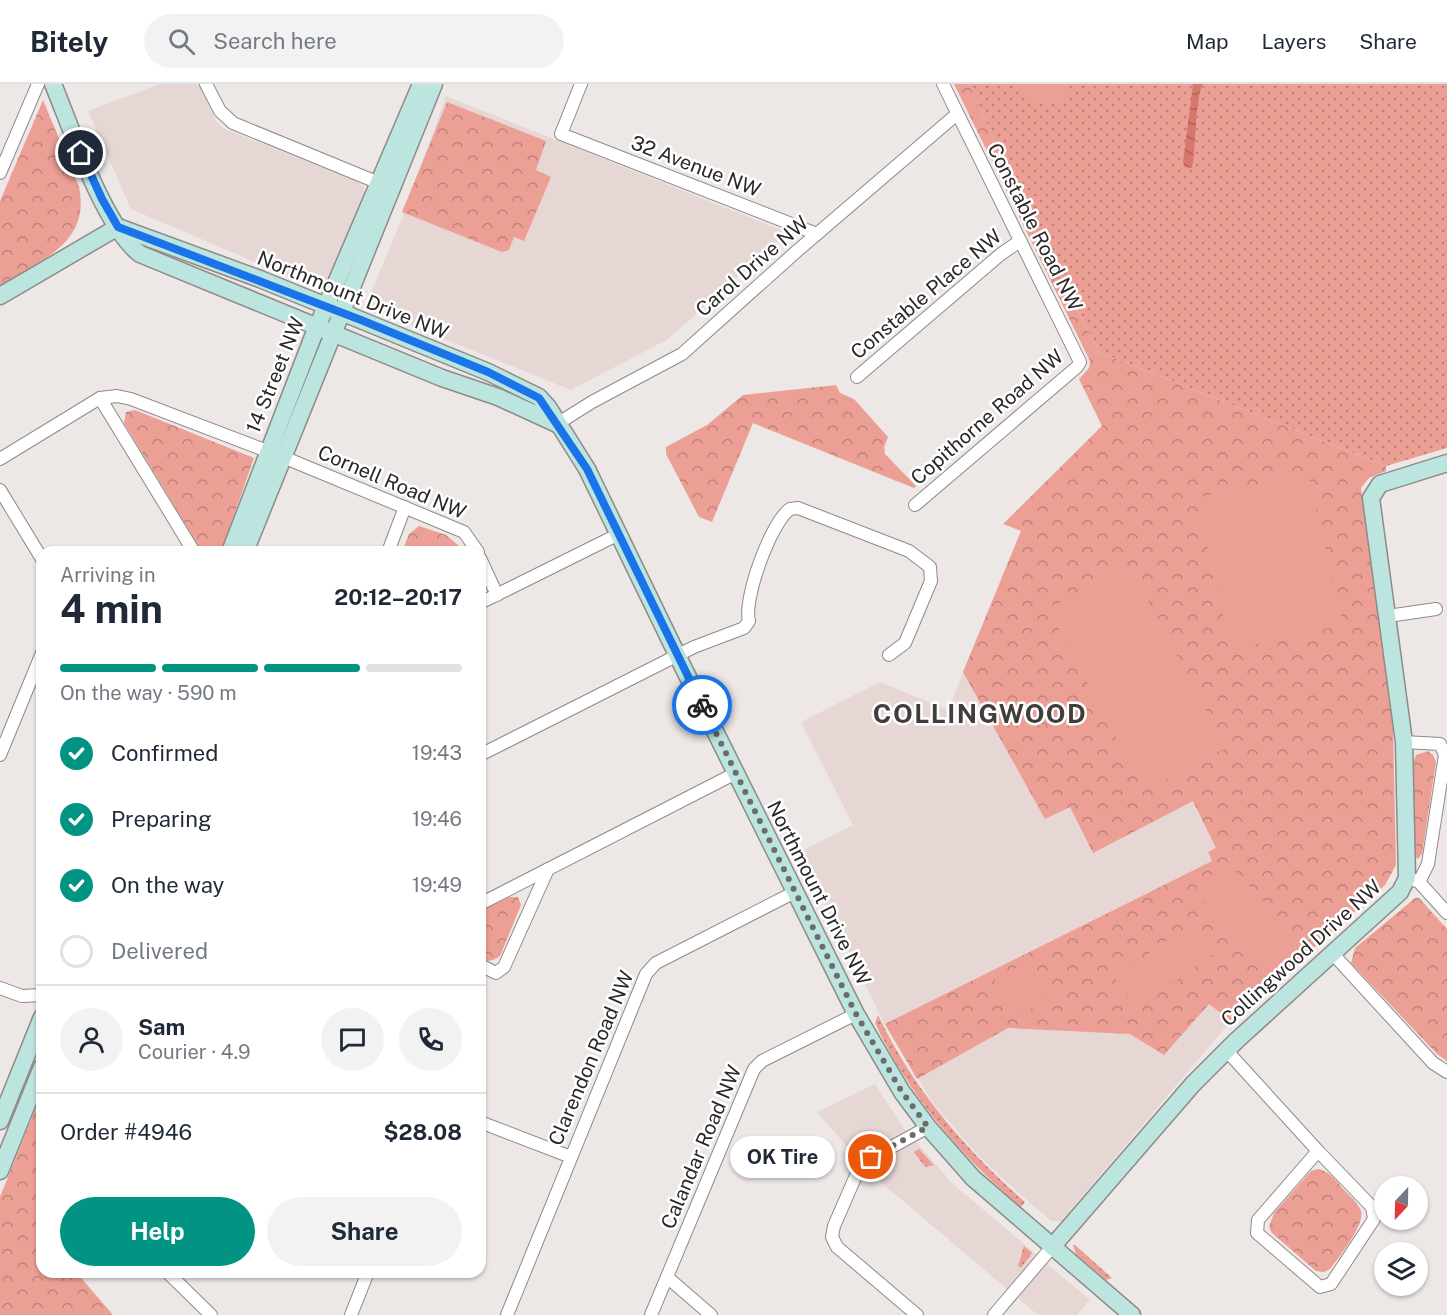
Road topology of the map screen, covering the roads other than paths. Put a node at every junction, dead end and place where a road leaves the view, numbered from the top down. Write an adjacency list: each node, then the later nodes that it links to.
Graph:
1 (38, 84): 9 (street)
2 (53, 84): 11 (street)
3 (206, 84): 10 (street)
4 (421, 84): 10 (street, 14 Street NW)
5 (434, 84): 15 (street, 14 Street NW)
6 (581, 84): 12 (street, 32 Avenue NW)
7 (943, 84): 8 (street, Constable Road NW)
8 (957, 114): 12 (street, Carol Drive NW); 13 (street, Constable Road NW)
9 (0, 173)
10 (380, 183): 15 (street, 14 Street NW)
11 (118, 227): 14 (street); 15 (street, Northmount Drive NW); 16 (street)
12 (817, 234): 20 (street, Carol Drive NW)
13 (1020, 241): 17 (street, Constable Road NW); 18 (street, Constable Place NW)
14 (0, 296)
15 (334, 309): 16 (street, 14 Street NW); 20 (street, Northmount Drive NW)
16 (326, 329): 20 (street); 21 (street, 14 Street NW); 22 (street, 14 Street NW)
17 (1079, 356): 26 (street, Copithorne Road NW)
18 (857, 377)
19 (100, 398): 21 (street); 23 (street); 29 (street)
20 (558, 424): 28 (street, Northmount Drive NW)
21 (267, 451): 30 (street, 14 Street NW)
22 (283, 457): 27 (street, Cornell Road NW); 31 (street, 14 Street NW)
23 (0, 459)
24 (1447, 463): 39 (street, Collingwood Drive NW)
25 (0, 490): 34 (street)
26 (915, 505)
27 (405, 507): 32 (street); 33 (street, Cornell Road NW)
28 (619, 534): 36 (street); 41 (street, Northmount Drive NW)
29 (190, 546)
30 (232, 546)
31 (247, 546)
32 (390, 546)
33 (473, 546)
34 (36, 549)
35 (486, 572): 36 (street)
36 (496, 595): 37 (street)
37 (486, 600)
38 (1436, 609): 39 (street)
39 (1388, 616): 43 (street, Collingwood Drive NW)
40 (889, 655): 41 (street)
41 (677, 656): 45 (street); 46 (street, Northmount Drive NW)
42 (36, 666): 44 (street)
43 (1404, 742): 48 (street, Collingwood Drive NW); 48 (street)
44 (1, 750)
45 (486, 752)
46 (736, 773): 47 (street); 49 (street, Northmount Drive NW)
47 (548, 869): 50 (street); 53 (street)
48 (1413, 880): 51 (street); 52 (street, Collingwood Drive NW)
49 (795, 892): 56 (street, Northmount Drive NW); 65 (street, Clarendon Road NW)
50 (486, 901)
51 (1447, 913)
52 (1333, 954): 58 (street, Collingwood Drive NW); 59 (street)
53 (486, 968)
54 (0, 988): 55 (street)
55 (36, 995)
56 (856, 1014): 63 (street, Northmount Drive NW); 68 (street, Calandar Road NW)
57 (36, 1032): 61 (street)
58 (1226, 1050): 64 (street); 67 (street, Collingwood Drive NW)
59 (1447, 1072)
60 (36, 1082): 66 (street)
61 (0, 1121)
62 (486, 1124): 65 (street)
63 (928, 1127): 67 (street, Northmount Drive NW); 76 (street)
64 (1318, 1151): 64 (street)
65 (571, 1157): 73 (street, Clarendon Road NW)
66 (0, 1171)
67 (1052, 1247): 77 (street); 78 (street, Northmount Drive NW)
68 (667, 1277): 74 (street, Calandar Road NW); 75 (street)
69 (173, 1278): 71 (street)
70 (366, 1278): 72 (street)
71 (211, 1315)
72 (351, 1315)
73 (507, 1315)
74 (651, 1315)
75 (711, 1315)
76 (917, 1315)
77 (994, 1315)
78 (1132, 1315)

